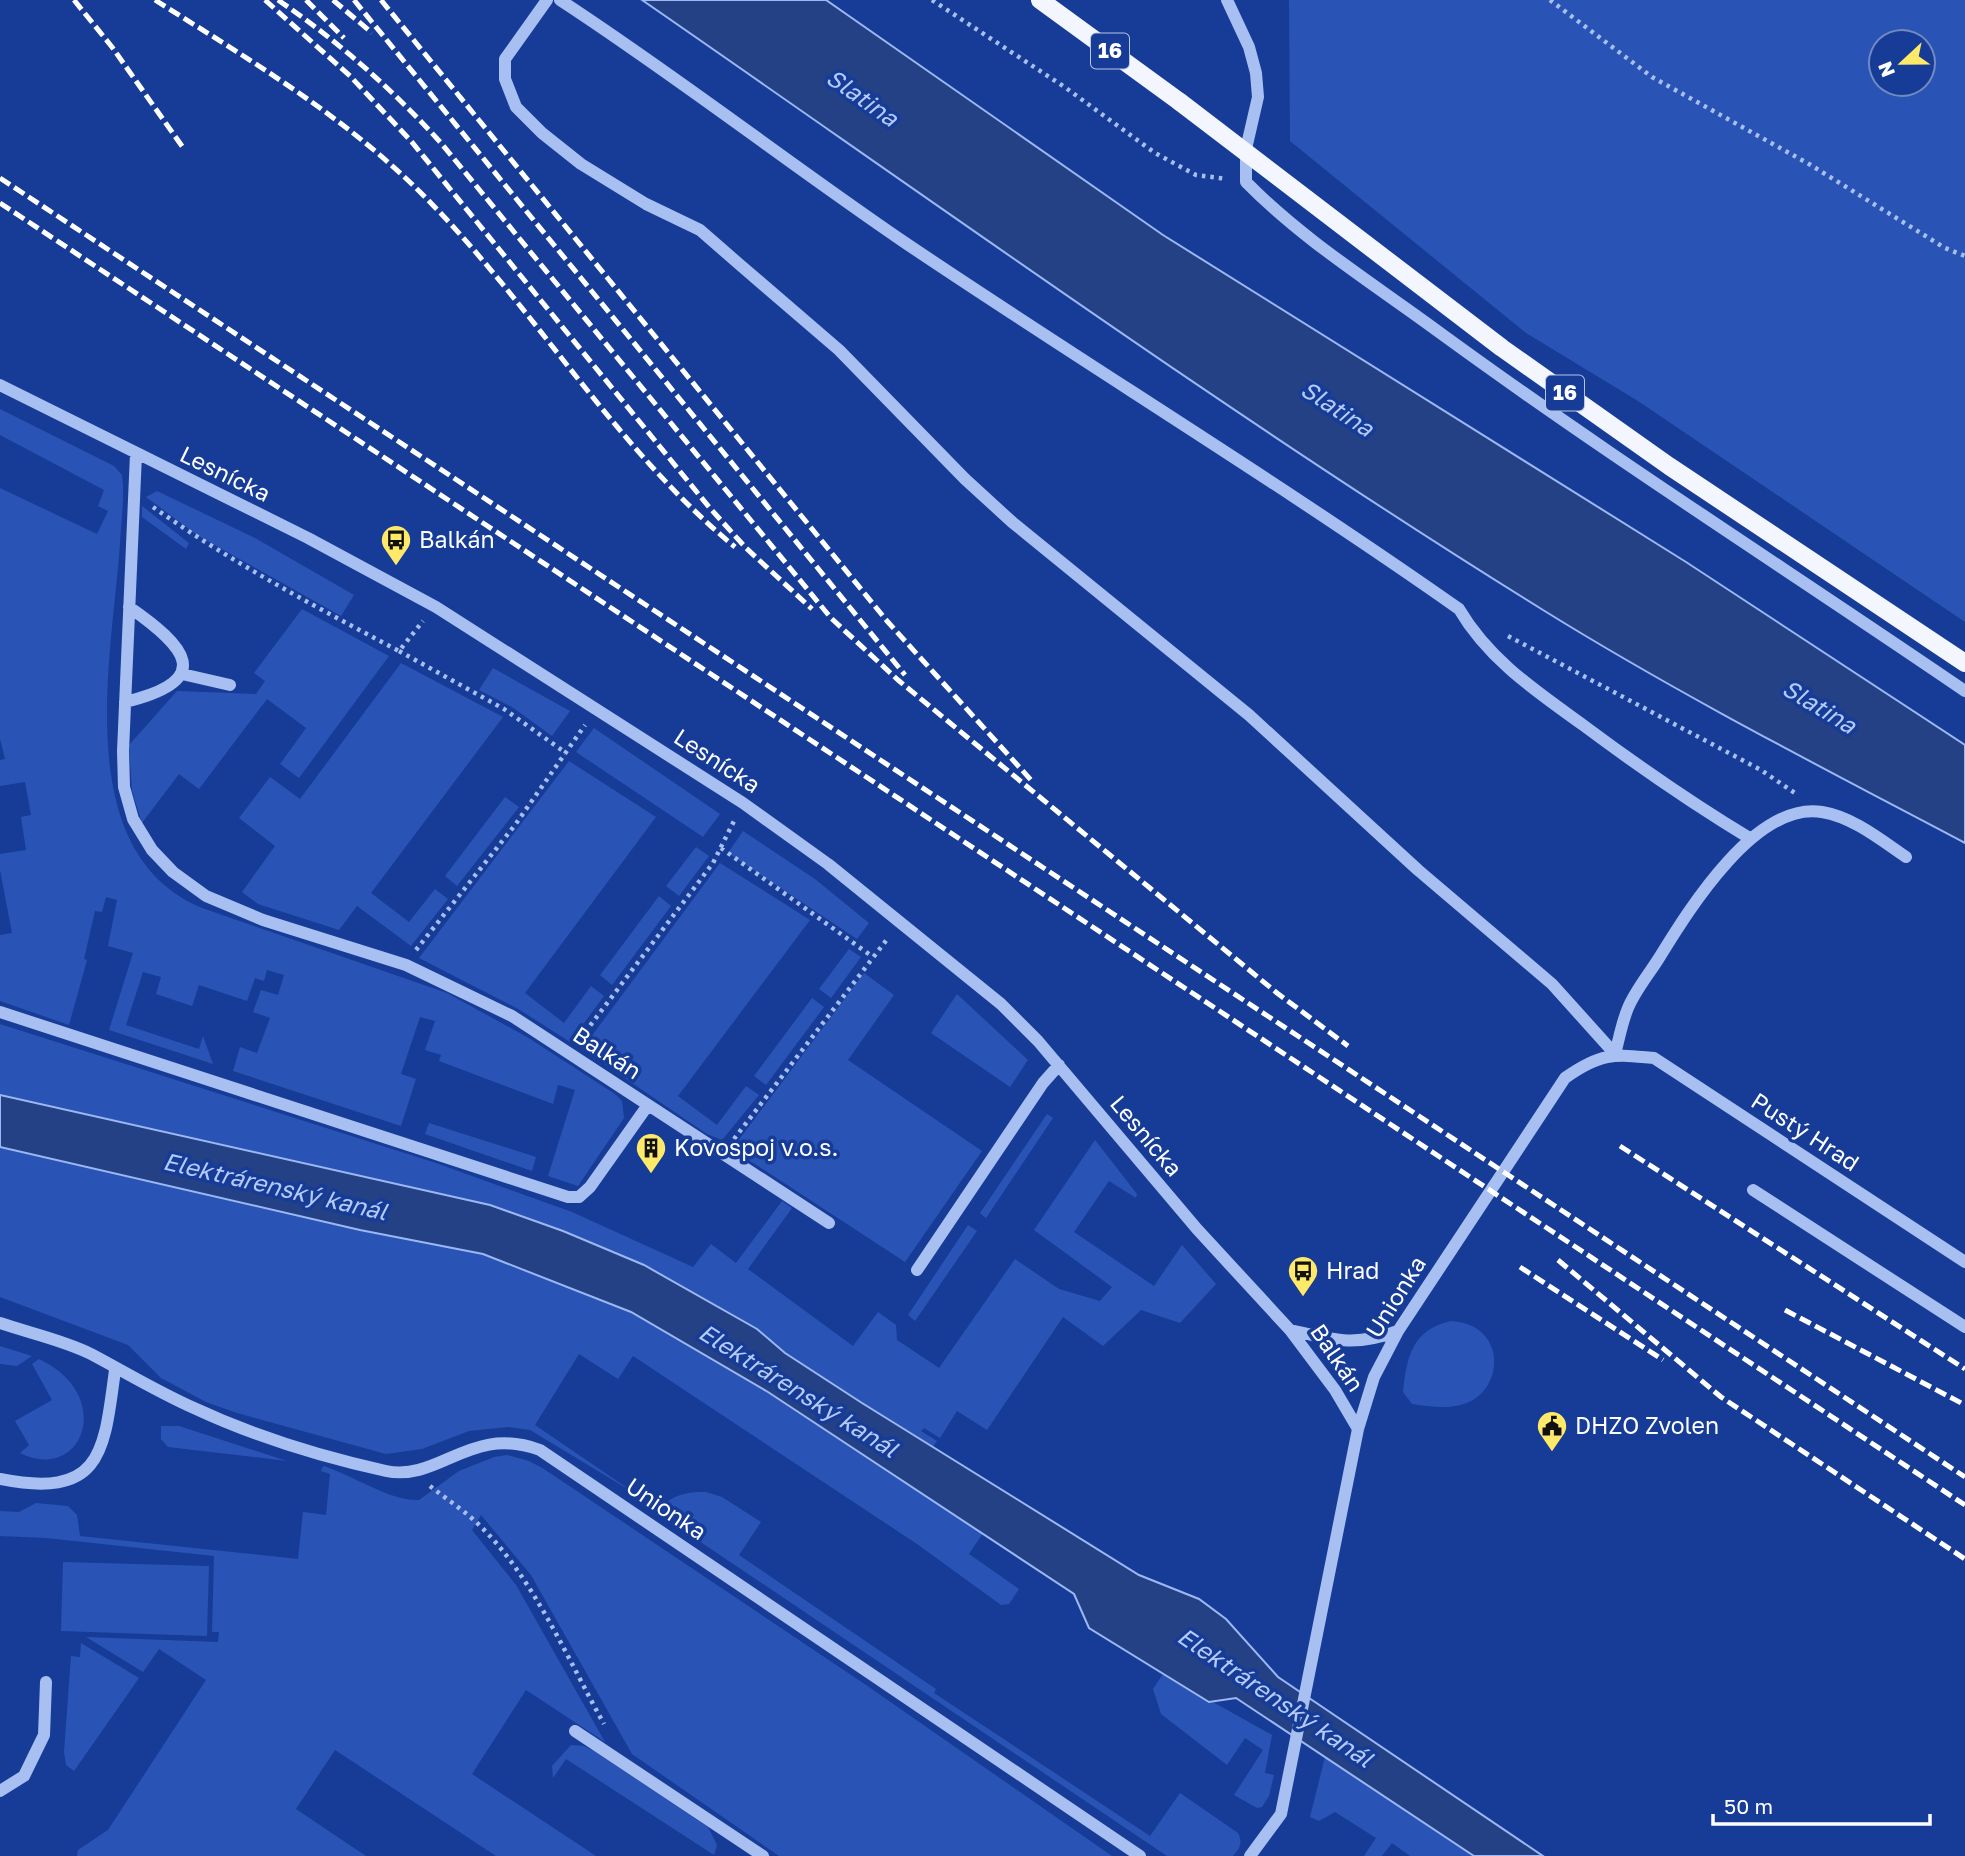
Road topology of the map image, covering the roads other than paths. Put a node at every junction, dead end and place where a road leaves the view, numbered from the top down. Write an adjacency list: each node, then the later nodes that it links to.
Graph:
1 (547, 0): 16 (street)
2 (560, 0): 13 (street)
3 (1040, 0): 8 (main road, 16, bridge)
4 (1227, 0): 11 (street)
5 (0, 385): 6 (street, Lesnícka)
6 (136, 454): 7 (street, Balkán); 17 (street, Lesnícka)
7 (129, 607): 9 (street); 12 (street, Balkán)
8 (1965, 663)
9 (182, 674): 10 (street); 12 (street)
10 (230, 685)
11 (1965, 691)
12 (125, 702): 18 (street, Balkán)
13 (1751, 839): 14 (street); 16 (street)
14 (1906, 857)
15 (0, 1012): 18 (street, Balkán)
16 (1615, 1054): 21 (street, Pustý Hrad); 26 (street, Unionka)
17 (1059, 1065): 22 (street); 25 (street, Lesnícka)
18 (648, 1105): 20 (street, Balkán)
19 (1753, 1190): 24 (street)
20 (829, 1223)
21 (1965, 1262)
22 (917, 1270)
23 (0, 1323): 27 (street, Unionka)
24 (1965, 1327)
25 (1290, 1330): 26 (street, Balkán); 28 (street, Balkán)
26 (1398, 1331): 28 (street, Unionka)
27 (115, 1370): 29 (street); 34 (street, Unionka)
28 (1358, 1429): 35 (street, Unionka)
29 (0, 1479)
30 (46, 1682): 32 (street)
31 (575, 1731): 33 (street)
32 (0, 1791)
33 (763, 1856)
34 (1140, 1856)
35 (1250, 1856)

